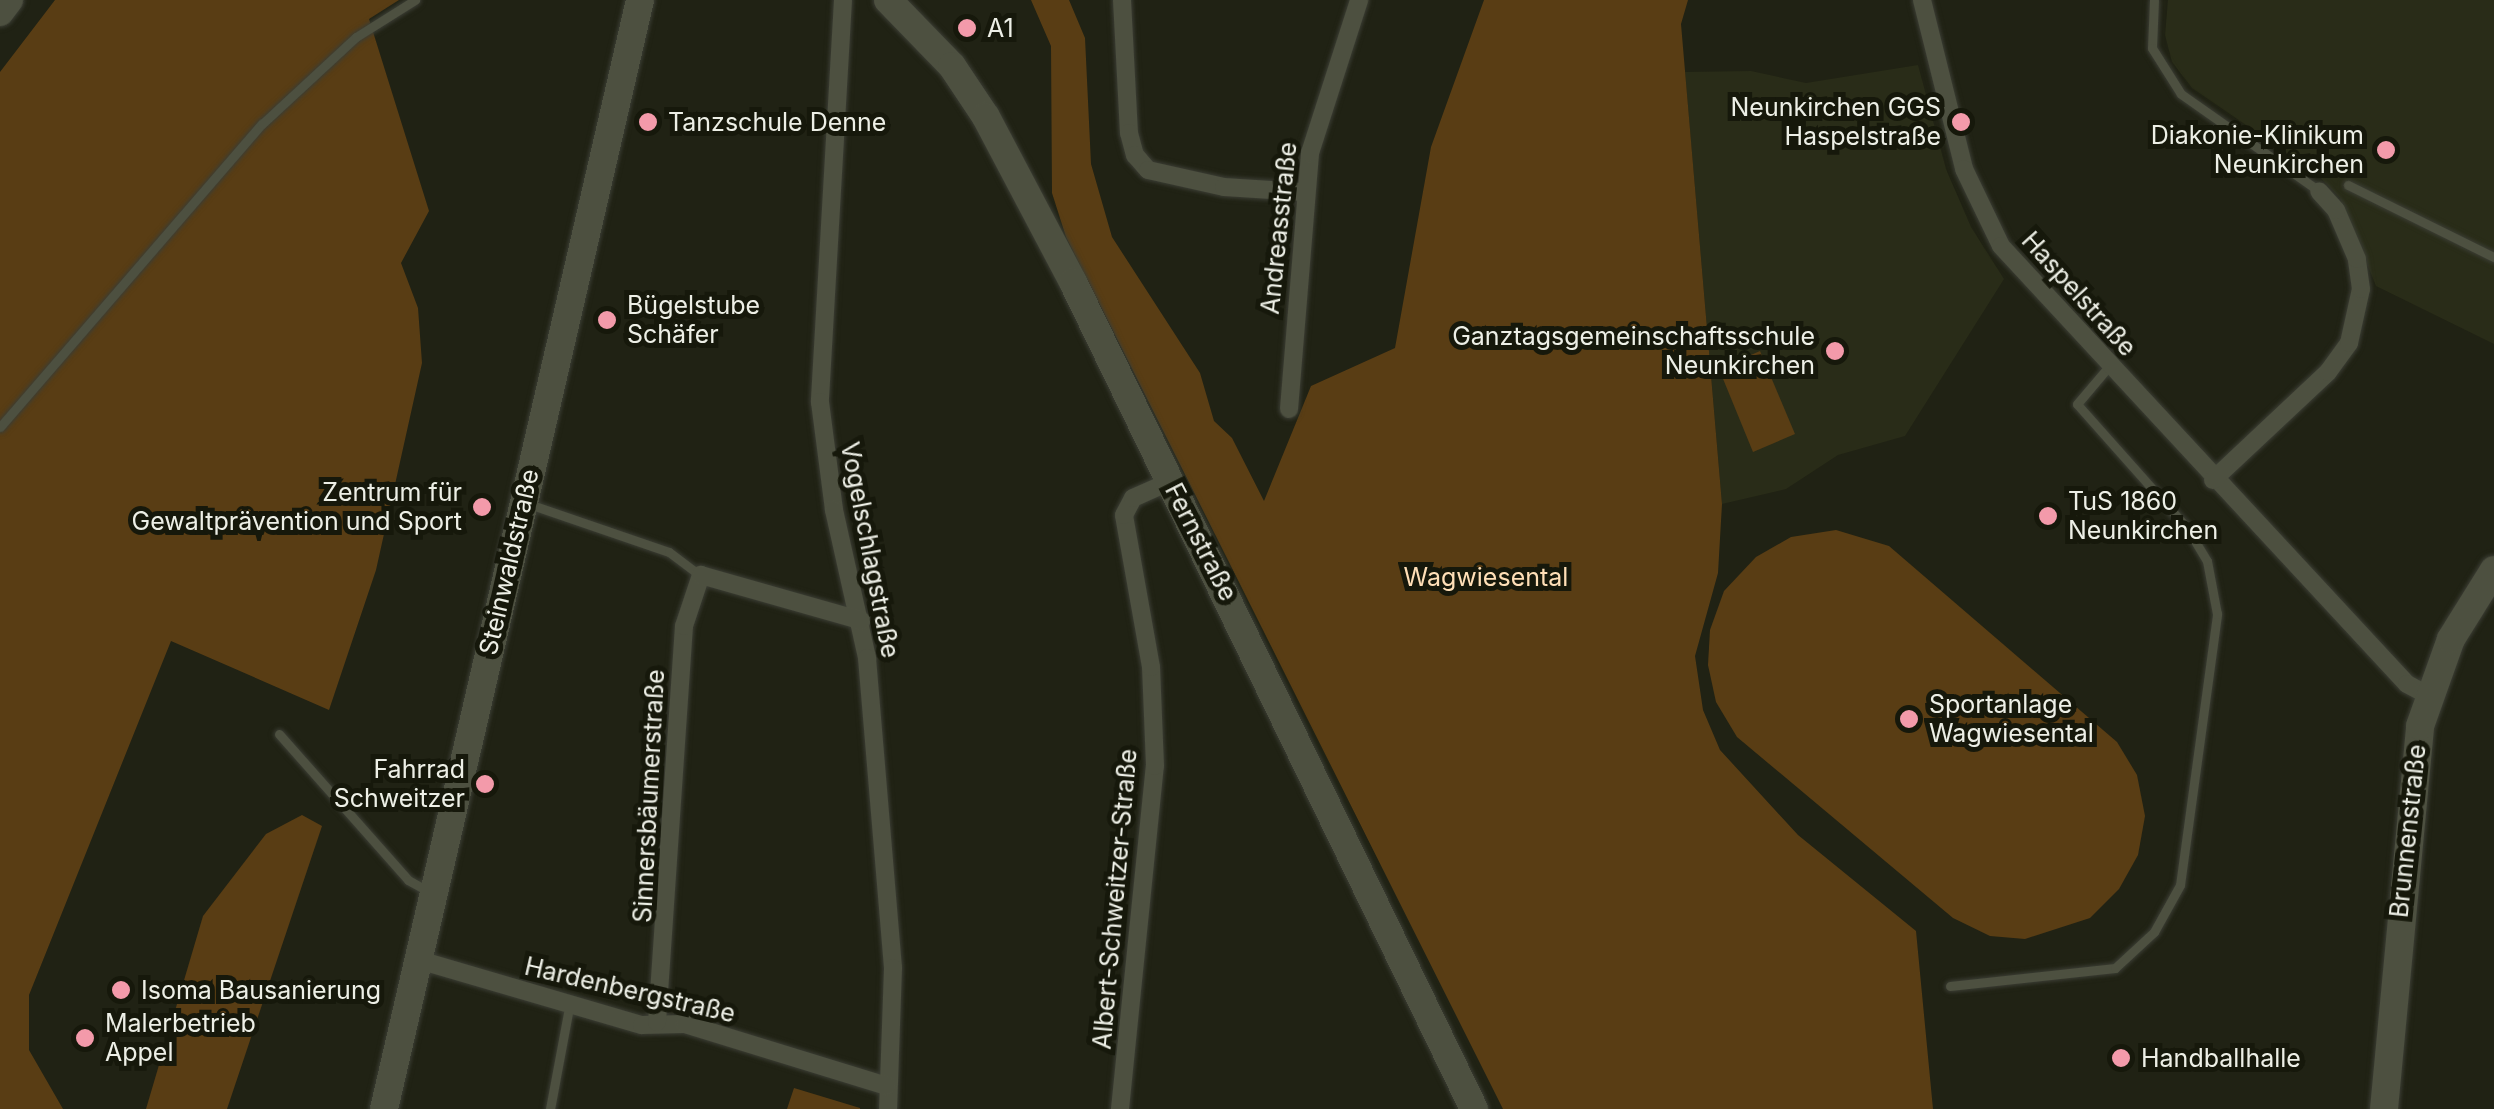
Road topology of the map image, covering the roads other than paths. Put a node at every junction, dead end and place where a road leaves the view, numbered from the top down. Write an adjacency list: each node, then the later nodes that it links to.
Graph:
1 (9, 0): 10 (street)
2 (415, 0): 17 (lane)
3 (843, 0): 23 (street, Vogelschlagstraße)
4 (888, 0): 19 (street, Fernstraße)
5 (1122, 0): 13 (street)
6 (1359, 0): 13 (street, Andreasstraße)
7 (1922, 0): 15 (street, Haspelstraße)
8 (2154, 0): 12 (lane)
9 (637, 5): 20 (street, Steinwaldstraße)
10 (0, 12)
11 (2348, 185): 14 (lane)
12 (2319, 191): 18 (street)
13 (1303, 192): 16 (street, Andreasstraße)
14 (2494, 257)
15 (2110, 366): 18 (street, Haspelstraße); 28 (lane)
16 (1289, 408)
17 (0, 426)
18 (2213, 480): 24 (street, Haspelstraße)
19 (1170, 482): 35 (street, Albert-Schweitzer-Straße); 36 (street, Fernstraße)
20 (524, 502): 22 (lane); 26 (street, Steinwaldstraße)
21 (2494, 570): 24 (street, Brunnenstraße)
22 (701, 575): 23 (street); 30 (street, Sinnersbäumerstraße)
23 (862, 621): 31 (street, Vogelschlagstraße)
24 (2428, 695): 37 (street, Brunnenstraße)
25 (279, 734): 26 (lane)
26 (432, 893): 27 (street, Steinwaldstraße)
27 (419, 960): 29 (street, Hardenbergstraße); 32 (street, Steinwaldstraße)
28 (1950, 986)
29 (568, 1006): 30 (street, Hardenbergstraße); 33 (lane)
30 (656, 1022): 31 (street, Hardenbergstraße)
31 (887, 1086): 34 (street, Vogelschlagstraße)
32 (384, 1109)
33 (550, 1109)
34 (888, 1109)
35 (1120, 1109)
36 (1474, 1109)
37 (2384, 1109)

